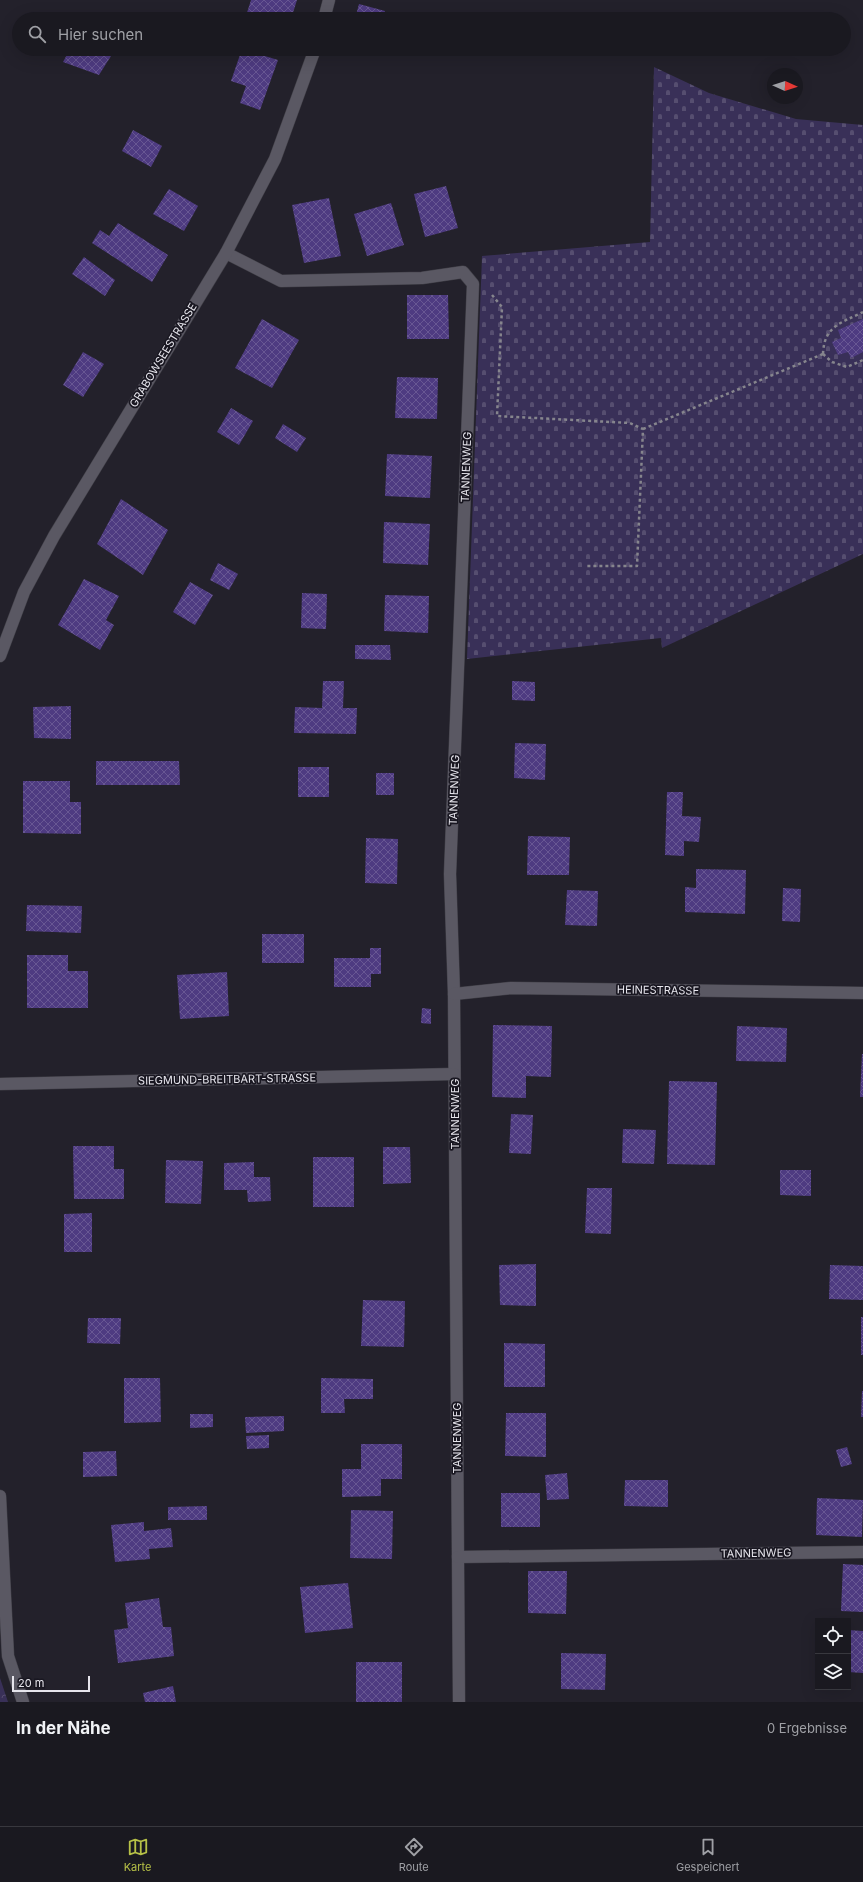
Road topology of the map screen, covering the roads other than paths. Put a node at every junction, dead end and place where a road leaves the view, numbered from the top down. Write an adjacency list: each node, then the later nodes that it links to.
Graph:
1 (329, 0): 2 (street)
2 (326, 12)
3 (312, 56): 4 (street, GRABOWSEESTRASSE)
4 (226, 253): 5 (street, GRABOWSEESTRASSE); 7 (street, TANNENWEG)
5 (0, 656)
6 (863, 993): 7 (street, HEINESTRASSE)
7 (454, 994): 8 (street, TANNENWEG)
8 (454, 1074): 9 (street, SIEGMUND-BREITBART-STRASSE); 12 (street, TANNENWEG)
9 (0, 1084)
10 (0, 1496): 13 (street)
11 (863, 1552): 12 (street, TANNENWEG)
12 (458, 1558): 14 (street, TANNENWEG)
13 (23, 1702)
14 (459, 1702)

